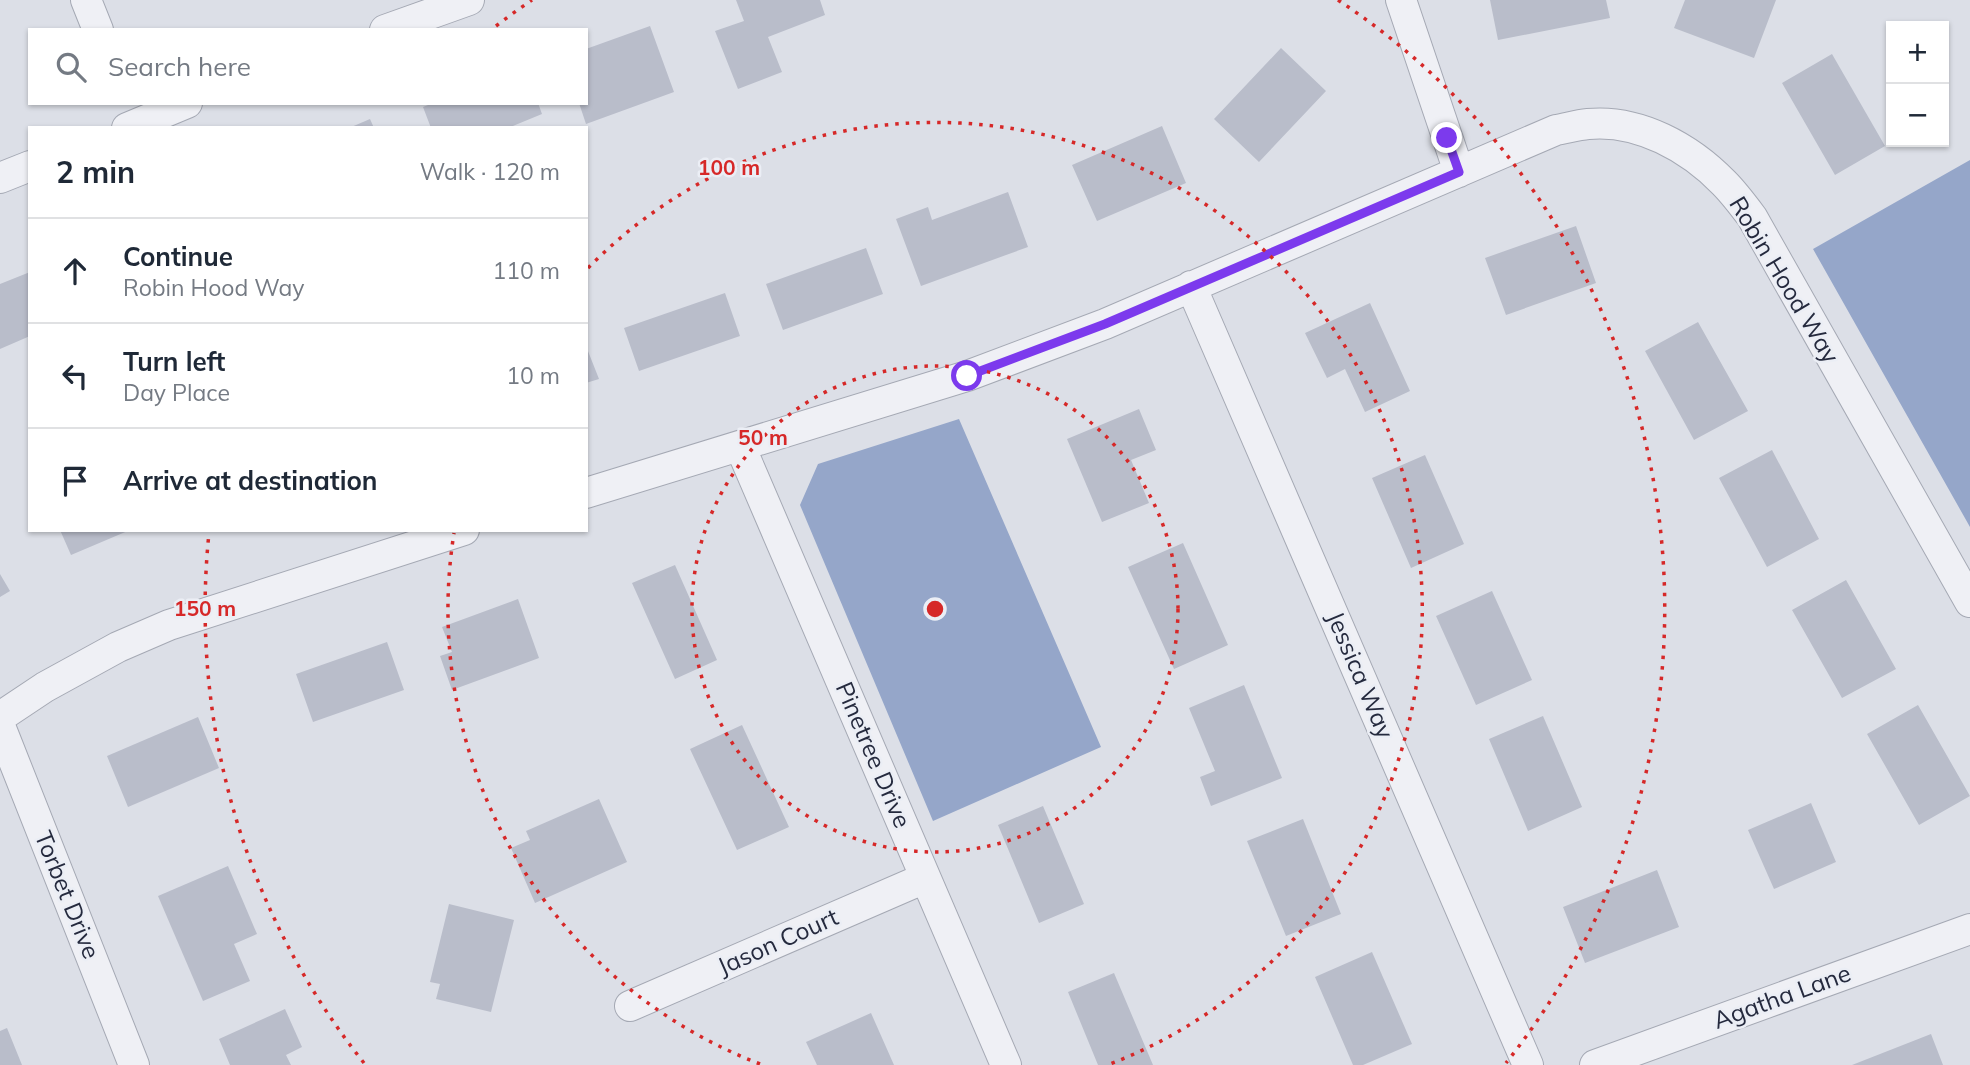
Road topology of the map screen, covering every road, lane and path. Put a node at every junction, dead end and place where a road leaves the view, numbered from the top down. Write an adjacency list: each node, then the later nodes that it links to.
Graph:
1 (86, 0): 4 (street)
2 (469, 0): 5 (street)
3 (1401, 0): 9 (street)
4 (97, 28)
5 (391, 28)
6 (179, 105): 7 (street)
7 (130, 118)
8 (28, 167): 10 (street)
9 (1459, 172): 11 (street, Robin Hood Way); 15 (street, Robin Hood Way)
10 (0, 178)
11 (1191, 286): 12 (street, Robin Hood Way); 23 (street, Jessica Way)
12 (740, 446): 13 (street, Robin Hood Way); 18 (street, Pinetree Drive)
13 (588, 492)
14 (458, 532): 16 (street)
15 (1970, 602)
16 (0, 717)
17 (0, 726): 21 (street, Torbet Drive)
18 (925, 878): 20 (street, Jason Court); 22 (street, Pinetree Drive)
19 (1970, 929): 24 (street, Agatha Lane)
20 (630, 1006)
21 (134, 1065)
22 (1006, 1065)
23 (1528, 1065)
24 (1595, 1065)

